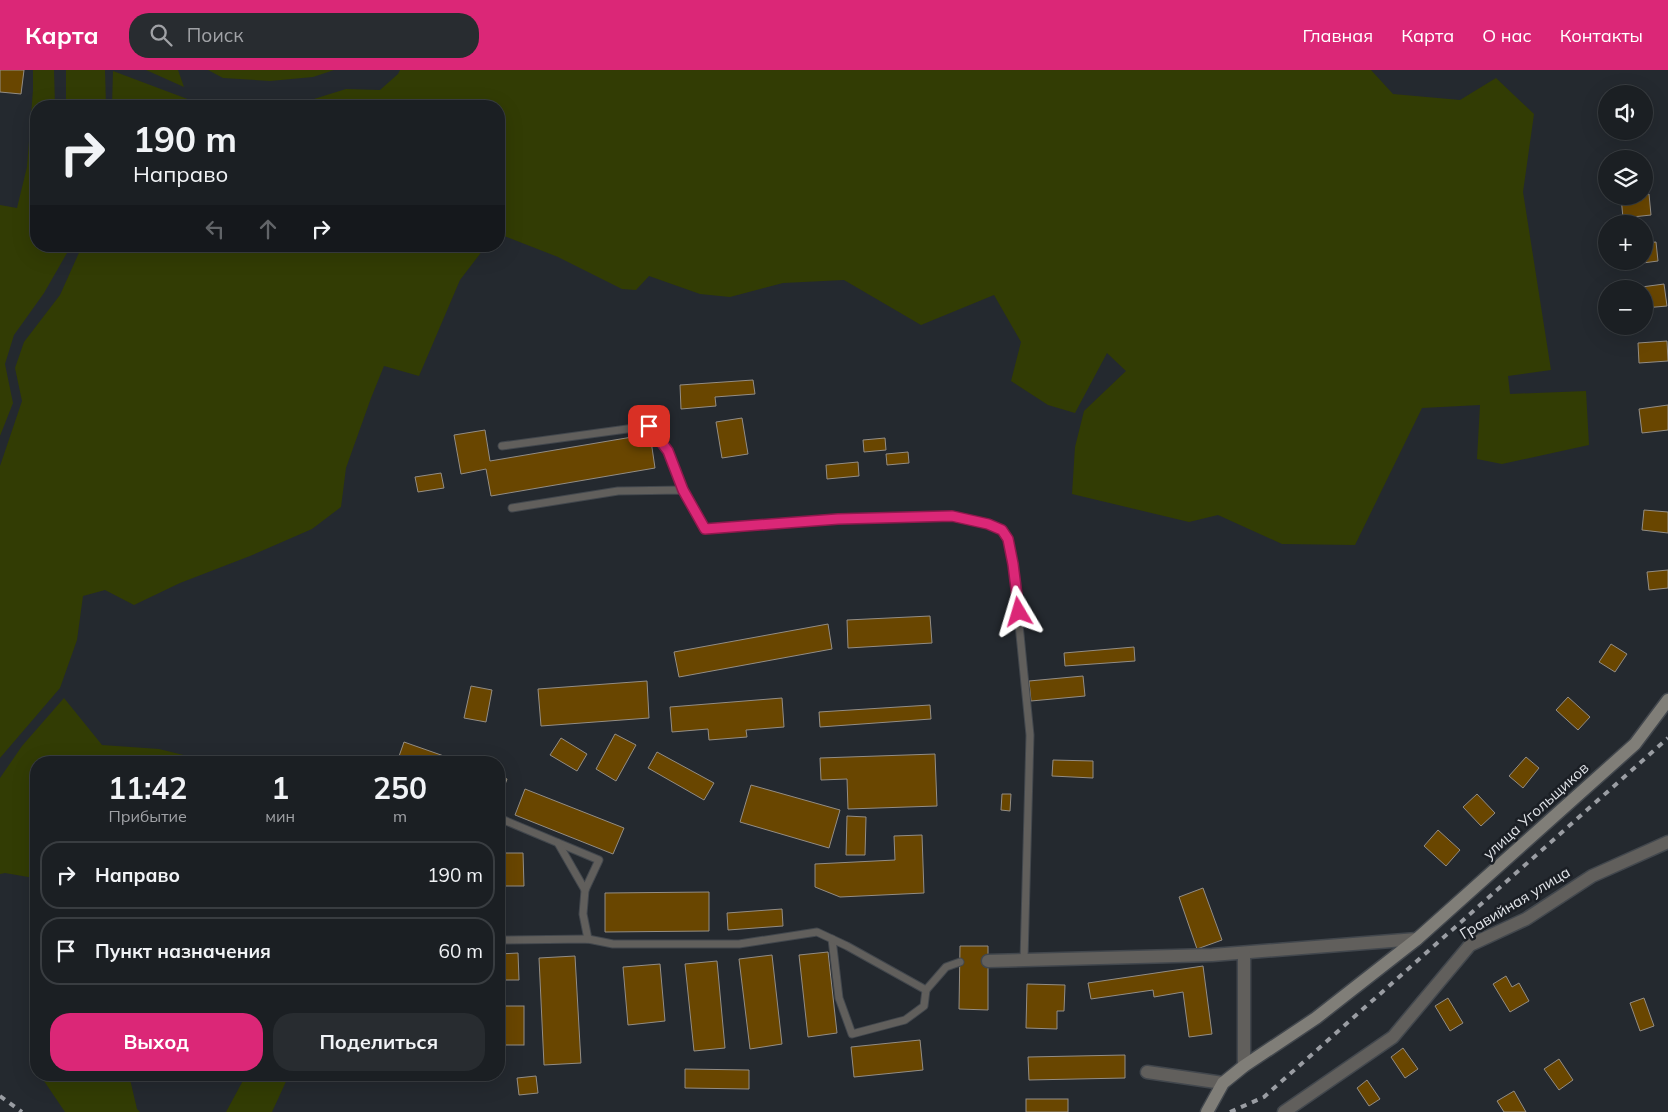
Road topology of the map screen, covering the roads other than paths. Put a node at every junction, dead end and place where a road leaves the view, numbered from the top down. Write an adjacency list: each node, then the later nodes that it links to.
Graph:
1 (502, 446): 2 (lane)
2 (683, 490): 3 (lane); 14 (lane)
3 (512, 508)
4 (1668, 700): 10 (street, улица Угольщиков)
5 (505, 821): 7 (lane)
6 (1668, 842): 22 (street, Гравийная улица)
7 (558, 843): 8 (lane); 8 (lane)
8 (585, 890): 12 (lane)
9 (832, 939): 12 (lane); 17 (lane); 17 (lane)
10 (1417, 939): 13 (street); 18 (street, улица Угольщиков)
11 (505, 940): 12 (lane)
12 (588, 940)
13 (1244, 953): 14 (street); 18 (street)
14 (1024, 960): 15 (street)
15 (988, 961)
16 (960, 962): 17 (lane)
17 (926, 990)
18 (1244, 1066): 20 (street, улица Угольщиков)
19 (1148, 1072): 20 (street)
20 (1223, 1083): 21 (street)
21 (1207, 1112)
22 (1284, 1112)

